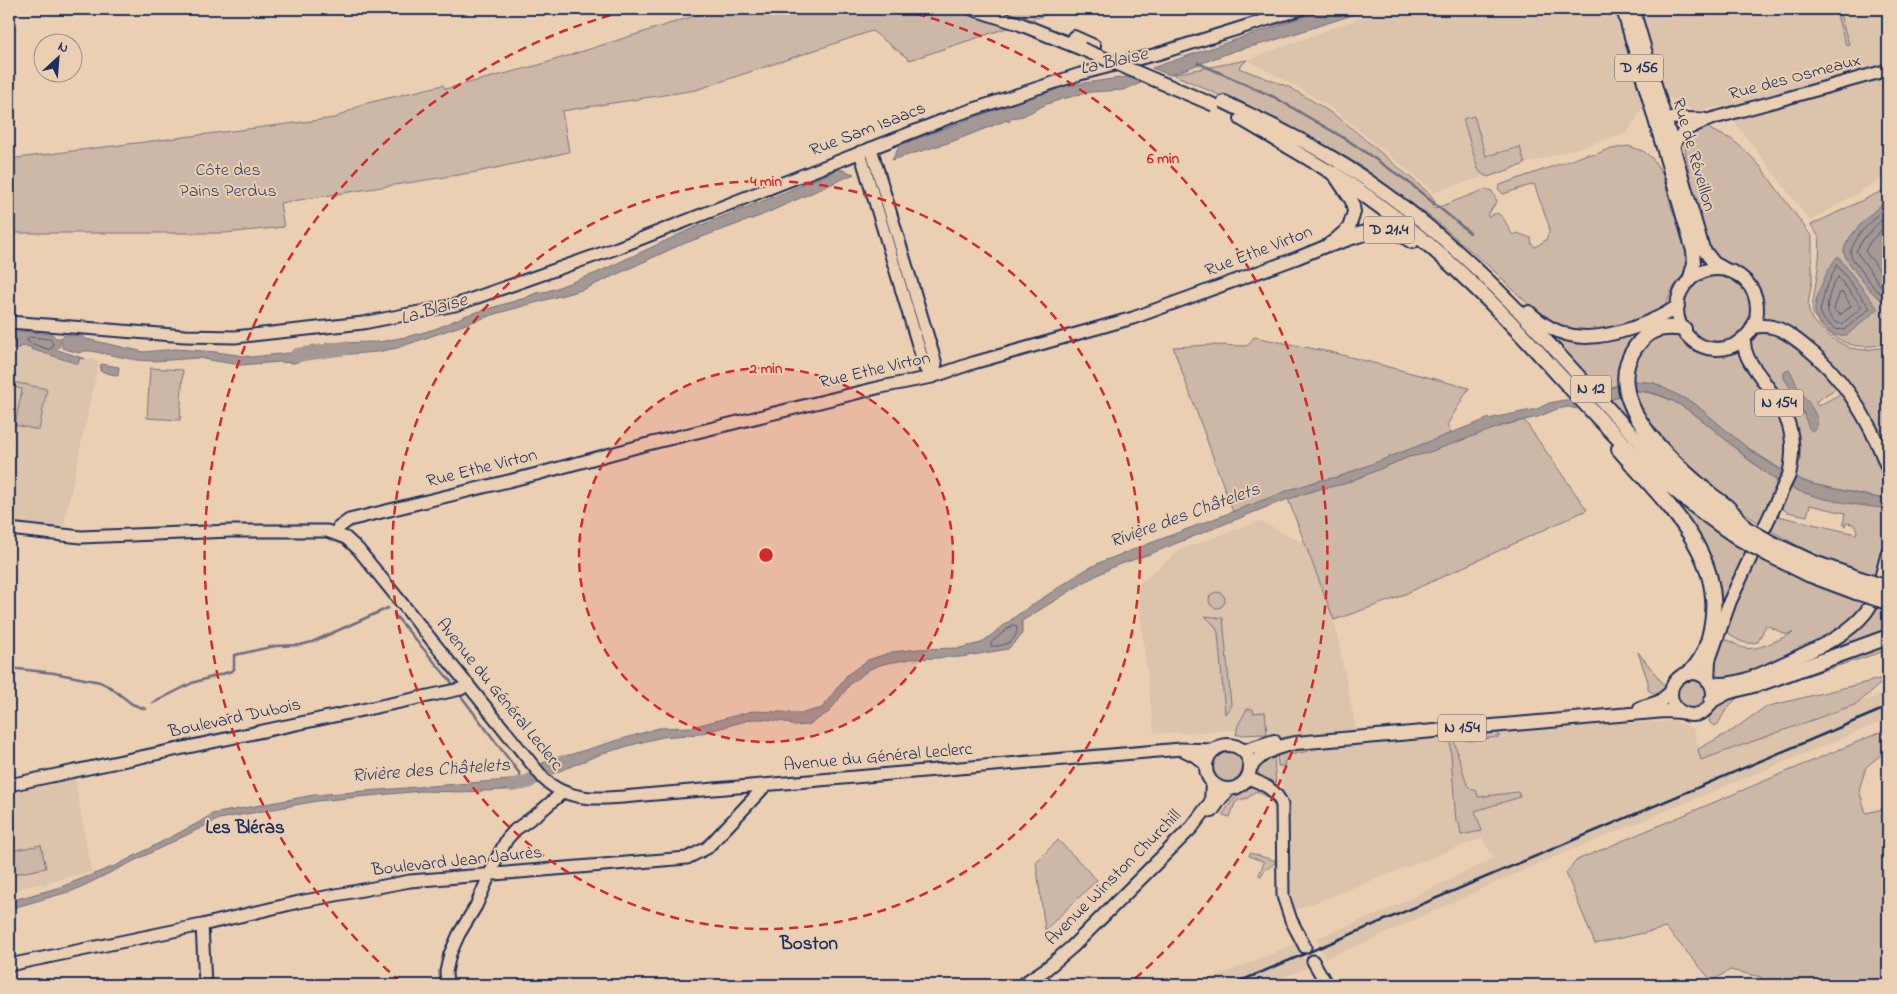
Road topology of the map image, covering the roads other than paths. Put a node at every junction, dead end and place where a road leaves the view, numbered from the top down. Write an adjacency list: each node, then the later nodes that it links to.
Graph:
1 (973, 9): 6 (main road, N 12)
2 (998, 9): 6 (main road, N 12)
3 (1301, 9): 13 (main road, Rue Sam Isaacs)
4 (1622, 9): 10 (main road, Rue de Réveillon / D 156)
5 (1633, 9): 10 (main road, Rue de Réveillon / D 156)
6 (1088, 47): 8 (main road, N 12, bridge)
7 (1888, 70): 9 (main road, Rue des Osmeaux)
8 (1219, 104): 14 (main road, N 12); 16 (main road, N 12)
9 (1711, 118): 10 (main road, Rue des Osmeaux); 11 (main road, Rue des Osmeaux)
10 (1663, 125): 11 (main road, Rue des Osmeaux); 12 (main road, Rue de Réveillon / D 156); 18 (main road, Rue de Réveillon / D 156)
11 (1685, 131): 12 (main road, Rue des Osmeaux)
12 (1673, 149): 17 (main road, Rue de Réveillon / D 156)
13 (865, 150): 20 (main road, Rue Sam Isaacs); 24 (main road)
14 (1334, 174): 15 (main road, D 21.4); 16 (highway, N 12)
15 (1331, 244): 16 (highway, D 21.4); 24 (main road, Rue Ethe Virton / D 21.4)
16 (1446, 250): 19 (main road); 25 (highway, N 12); 29 (main road, N 12)
17 (1728, 271): 18 (main road); 21 (main road)
18 (1689, 281): 19 (main road)
19 (1678, 306): 22 (main road)
20 (9, 322)
21 (1752, 327): 23 (main road); 26 (main road)
22 (1684, 330): 23 (main road); 29 (highway)
23 (1744, 338): 36 (main road, N 154)
24 (931, 370): 28 (main road, Rue Ethe Virton / D 21.4)
25 (1594, 412): 29 (highway, N 12); 35 (highway)
26 (1888, 469)
27 (9, 529): 28 (main road, Avenue du Général Leclerc)
28 (336, 533): 37 (main road, Avenue du Général Leclerc)
29 (1742, 533): 31 (highway, N 12, bridge)
30 (1888, 552): 36 (main road)
31 (1858, 585): 32 (highway, N 12, bridge); 33 (highway, N 12, bridge)
32 (1888, 588)
33 (1888, 602)
34 (1888, 637): 39 (highway)
35 (1689, 673): 36 (main road); 38 (main road)
36 (1709, 682): 39 (main road)
37 (468, 684): 47 (main road, Boulevard Dubois); 50 (main road, Avenue du Général Leclerc)
38 (1670, 693): 40 (main road); 43 (main road, N 154)
39 (1712, 700): 40 (main road)
40 (1680, 712): 45 (main road, N 154)
41 (1181, 749): 42 (main road, Avenue du Général Leclerc); 44 (main road); 48 (main road, Avenue du Général Leclerc)
42 (1215, 750): 43 (main road); 44 (main road)
43 (1243, 751): 45 (main road)
44 (1206, 766): 46 (main road)
45 (1249, 772): 49 (main road); 53 (main road)
46 (1212, 783): 49 (main road); 58 (main road, Avenue Winston Churchill)
47 (9, 784)
48 (766, 784): 50 (main road, Avenue du Général Leclerc); 51 (main road, Boulevard Jean Jaurès)
49 (1229, 790): 59 (main road, Avenue Winston Churchill)
50 (563, 792): 51 (main road)
51 (489, 876): 52 (main road, Boulevard Jean Jaurès); 57 (main road)
52 (202, 925): 55 (main road, Boulevard Jean Jaurès); 56 (main road)
53 (1306, 947)
54 (1313, 961): 60 (main road)
55 (9, 965)
56 (205, 985)
57 (447, 985)
58 (1022, 985)
59 (1033, 985)
60 (1327, 985)

